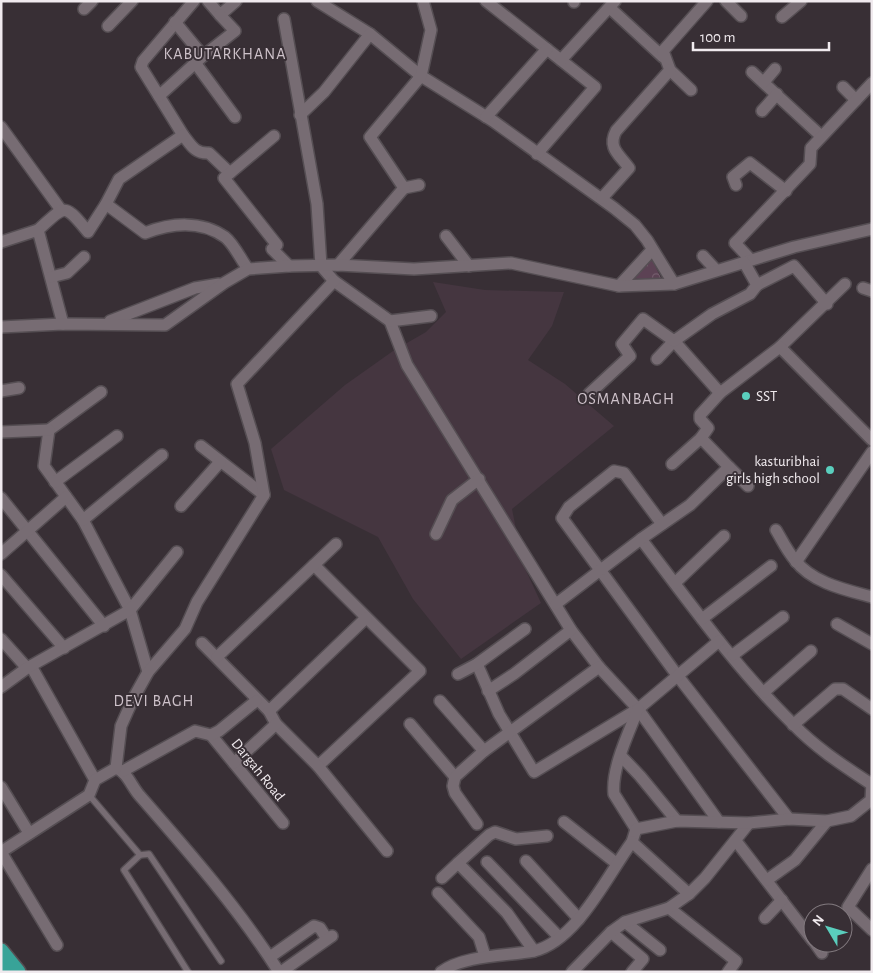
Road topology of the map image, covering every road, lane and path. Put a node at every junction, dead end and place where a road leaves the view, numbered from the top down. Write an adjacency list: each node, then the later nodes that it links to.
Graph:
1 (132, 1): 17 (street)
2 (194, 1): 16 (street)
3 (208, 1): 12 (street)
4 (236, 1): 12 (street)
5 (317, 1): 18 (street)
6 (424, 1): 26 (street)
7 (486, 1): 19 (street)
8 (707, 1): 20 (street)
9 (726, 1): 13 (street)
10 (801, 1): 14 (street)
11 (612, 5): 20 (street); 22 (street)
12 (220, 15): 21 (street)
13 (741, 16)
14 (782, 17)
15 (284, 20): 35 (street)
16 (175, 22): 21 (street); 32 (street)
17 (108, 26)
18 (370, 34): 26 (street); 35 (street)
19 (547, 49): 22 (street); 37 (street)
20 (663, 57): 24 (street)
21 (199, 60): 32 (street); 36 (street)
22 (561, 60): 42 (street)
23 (775, 69): 27 (street)
24 (670, 70): 30 (street); 48 (street)
25 (752, 72): 27 (street)
26 (421, 76): 37 (street); 46 (street)
27 (764, 82): 31 (street)
28 (872, 83): 33 (street)
29 (843, 87): 33 (street)
30 (691, 90)
31 (777, 94): 34 (street); 41 (street)
32 (159, 96): 39 (street)
33 (856, 100): 41 (street)
34 (762, 110)
35 (300, 115): 61 (street)
36 (235, 117)
37 (486, 117): 42 (street)
38 (1, 127): 50 (street)
39 (183, 134): 43 (street); 49 (street)
40 (274, 136): 43 (street)
41 (821, 136): 47 (street)
42 (537, 154): 48 (street)
43 (230, 174): 60 (street)
44 (419, 185): 46 (street)
45 (736, 185): 47 (street)
46 (404, 188): 59 (street)
47 (786, 191): 58 (street)
48 (602, 198): 55 (street)
49 (106, 204): 50 (street); 63 (street)
50 (61, 210): 52 (street)
51 (872, 229): 58 (street)
52 (38, 230): 54 (street); 65 (street)
53 (446, 236): 62 (street)
54 (1, 242)
55 (652, 250): 68 (street); 71 (street)
56 (703, 256): 64 (street)
57 (84, 257): 65 (street)
58 (747, 260): 64 (street); 70 (street)
59 (338, 265): 61 (street); 62 (street)
60 (289, 266): 61 (street); 63 (street)
61 (321, 266): 66 (street)
62 (469, 266): 71 (street)
63 (248, 269): 67 (street)
64 (716, 270): 68 (street)
65 (51, 277): 76 (street)
66 (334, 281): 74 (street); 100 (street)
67 (224, 283): 75 (street); 75 (street)
68 (674, 284): 71 (street)
69 (845, 284): 72 (street)
70 (757, 285): 72 (street); 78 (street)
71 (619, 286)
72 (826, 304): 79 (street)
73 (431, 316): 74 (street)
74 (390, 321): 97 (street)
75 (105, 323): 76 (street)
76 (63, 324): 77 (street)
77 (1, 327)
78 (674, 341): 80 (street); 84 (street); 85 (street)
79 (780, 347): 84 (street); 90 (street)
80 (657, 359)
81 (18, 388): 82 (street)
82 (1, 391)
83 (101, 392): 86 (street)
84 (720, 393): 89 (street)
85 (589, 394)
86 (49, 430): 87 (street); 98 (street)
87 (1, 432)
88 (116, 436): 98 (street)
89 (701, 438): 95 (street); 96 (street)
90 (872, 440)
91 (201, 446): 94 (street)
92 (872, 452): 114 (street)
93 (162, 455): 104 (street)
94 (220, 462): 100 (street); 103 (street)
95 (672, 464)
96 (729, 467): 99 (street); 105 (street)
97 (478, 479): 108 (street); 121 (street)
98 (55, 482): 101 (street)
99 (748, 486)
100 (264, 495): 141 (street)
101 (66, 497): 104 (street); 107 (street)
102 (1, 498): 107 (street)
103 (181, 506)
104 (83, 520): 122 (street)
105 (662, 524): 110 (street); 117 (street)
106 (776, 530): 114 (street)
107 (26, 531): 113 (street); 127 (street)
108 (436, 534)
109 (724, 536): 119 (street)
110 (640, 539): 117 (street); 119 (street)
111 (336, 544): 115 (street)
112 (177, 552): 122 (street)
113 (1, 554)
114 (796, 562): 120 (street)
115 (314, 564): 124 (street); 137 (street)
116 (771, 566): 125 (street)
117 (601, 568): 121 (street); 143 (street)
118 (1, 574): 134 (street)
119 (675, 583): 125 (street)
120 (872, 597)
121 (556, 604): 129 (street)
122 (130, 610): 127 (street); 141 (street)
123 (783, 617): 136 (street)
124 (366, 618): 151 (street); 160 (street)
125 (702, 619): 131 (street)
126 (837, 624): 133 (street)
127 (104, 626): 134 (street)
128 (525, 629): 138 (street)
129 (571, 630): 140 (street); 145 (street)
130 (1, 639): 139 (street)
131 (720, 641): 136 (street); 143 (street)
132 (202, 643): 137 (street)
133 (872, 644)
134 (64, 648): 139 (street)
135 (810, 651): 146 (street)
136 (732, 656): 146 (street)
137 (217, 657): 148 (street)
138 (477, 664): 142 (street); 145 (street)
139 (29, 667): 144 (street); 163 (street)
140 (599, 667): 149 (street); 155 (street)
141 (148, 672): 161 (street)
142 (458, 674)
143 (677, 674): 149 (street); 168 (street)
144 (1, 687)
145 (488, 691): 155 (street)
146 (764, 692): 154 (street)
147 (440, 700): 157 (street)
148 (256, 701): 151 (street); 156 (street, Dargah Road)
149 (638, 709): 155 (street); 158 (street); 172 (street)
150 (872, 709): 154 (street)
151 (269, 711): 152 (street)
152 (276, 724): 159 (street); 160 (street)
153 (410, 724): 162 (street)
154 (793, 725): 164 (street)
155 (509, 733): 157 (street)
156 (211, 734): 159 (street, Dargah Road); 161 (street, Dargah Road)
157 (484, 751): 162 (street)
158 (621, 756): 170 (street); 176 (street)
159 (234, 763): 174 (street, Dargah Road)
160 (318, 766): 181 (street)
161 (120, 769): 163 (street, Dargah Road); 207 (street)
162 (455, 777): 175 (street)
163 (95, 780): 166 (street)
164 (872, 783): 167 (street)
165 (1, 787): 177 (street)
166 (89, 795): 177 (street); 183 (lane)
167 (871, 800): 169 (street)
168 (789, 819): 169 (street); 173 (street)
169 (827, 820): 190 (street)
170 (677, 821): 172 (street); 176 (street)
171 (564, 822): 187 (street)
172 (718, 822): 173 (street)
173 (750, 823): 179 (street)
174 (283, 824)
175 (476, 824)
176 (636, 829): 180 (street)
177 (29, 833): 182 (street)
178 (547, 836): 186 (street)
179 (736, 841): 190 (street); 192 (street)
180 (632, 842): 187 (street); 192 (street)
181 (387, 851)
182 (1, 852): 202 (street)
183 (140, 855): 208 (lane); 212 (lane)
184 (526, 861): 196 (street)
185 (487, 862): 201 (street)
186 (458, 863): 189 (street); 205 (street)
187 (616, 863): 196 (street)
188 (872, 869): 199 (street)
189 (442, 878)
190 (767, 880): 193 (street)
191 (438, 893): 206 (street)
192 (688, 894): 194 (street)
193 (782, 900): 195 (street); 198 (street)
194 (669, 908): 197 (street); 215 (street)
195 (765, 918)
196 (579, 919): 201 (street)
197 (625, 922): 200 (street); 203 (street)
198 (803, 928)
199 (872, 930)
200 (611, 932): 210 (street); 214 (street)
201 (559, 937): 205 (street)
202 (57, 945)
203 (660, 950)
204 (1, 951): 211 (highway)
205 (534, 951): 206 (street)
206 (485, 956): 209 (street)
207 (270, 957): 213 (street); 213 (street)
208 (221, 961)
209 (444, 971)
210 (635, 971)
211 (18, 972)
212 (188, 972)
213 (280, 972)
214 (572, 972)
215 (728, 972)

